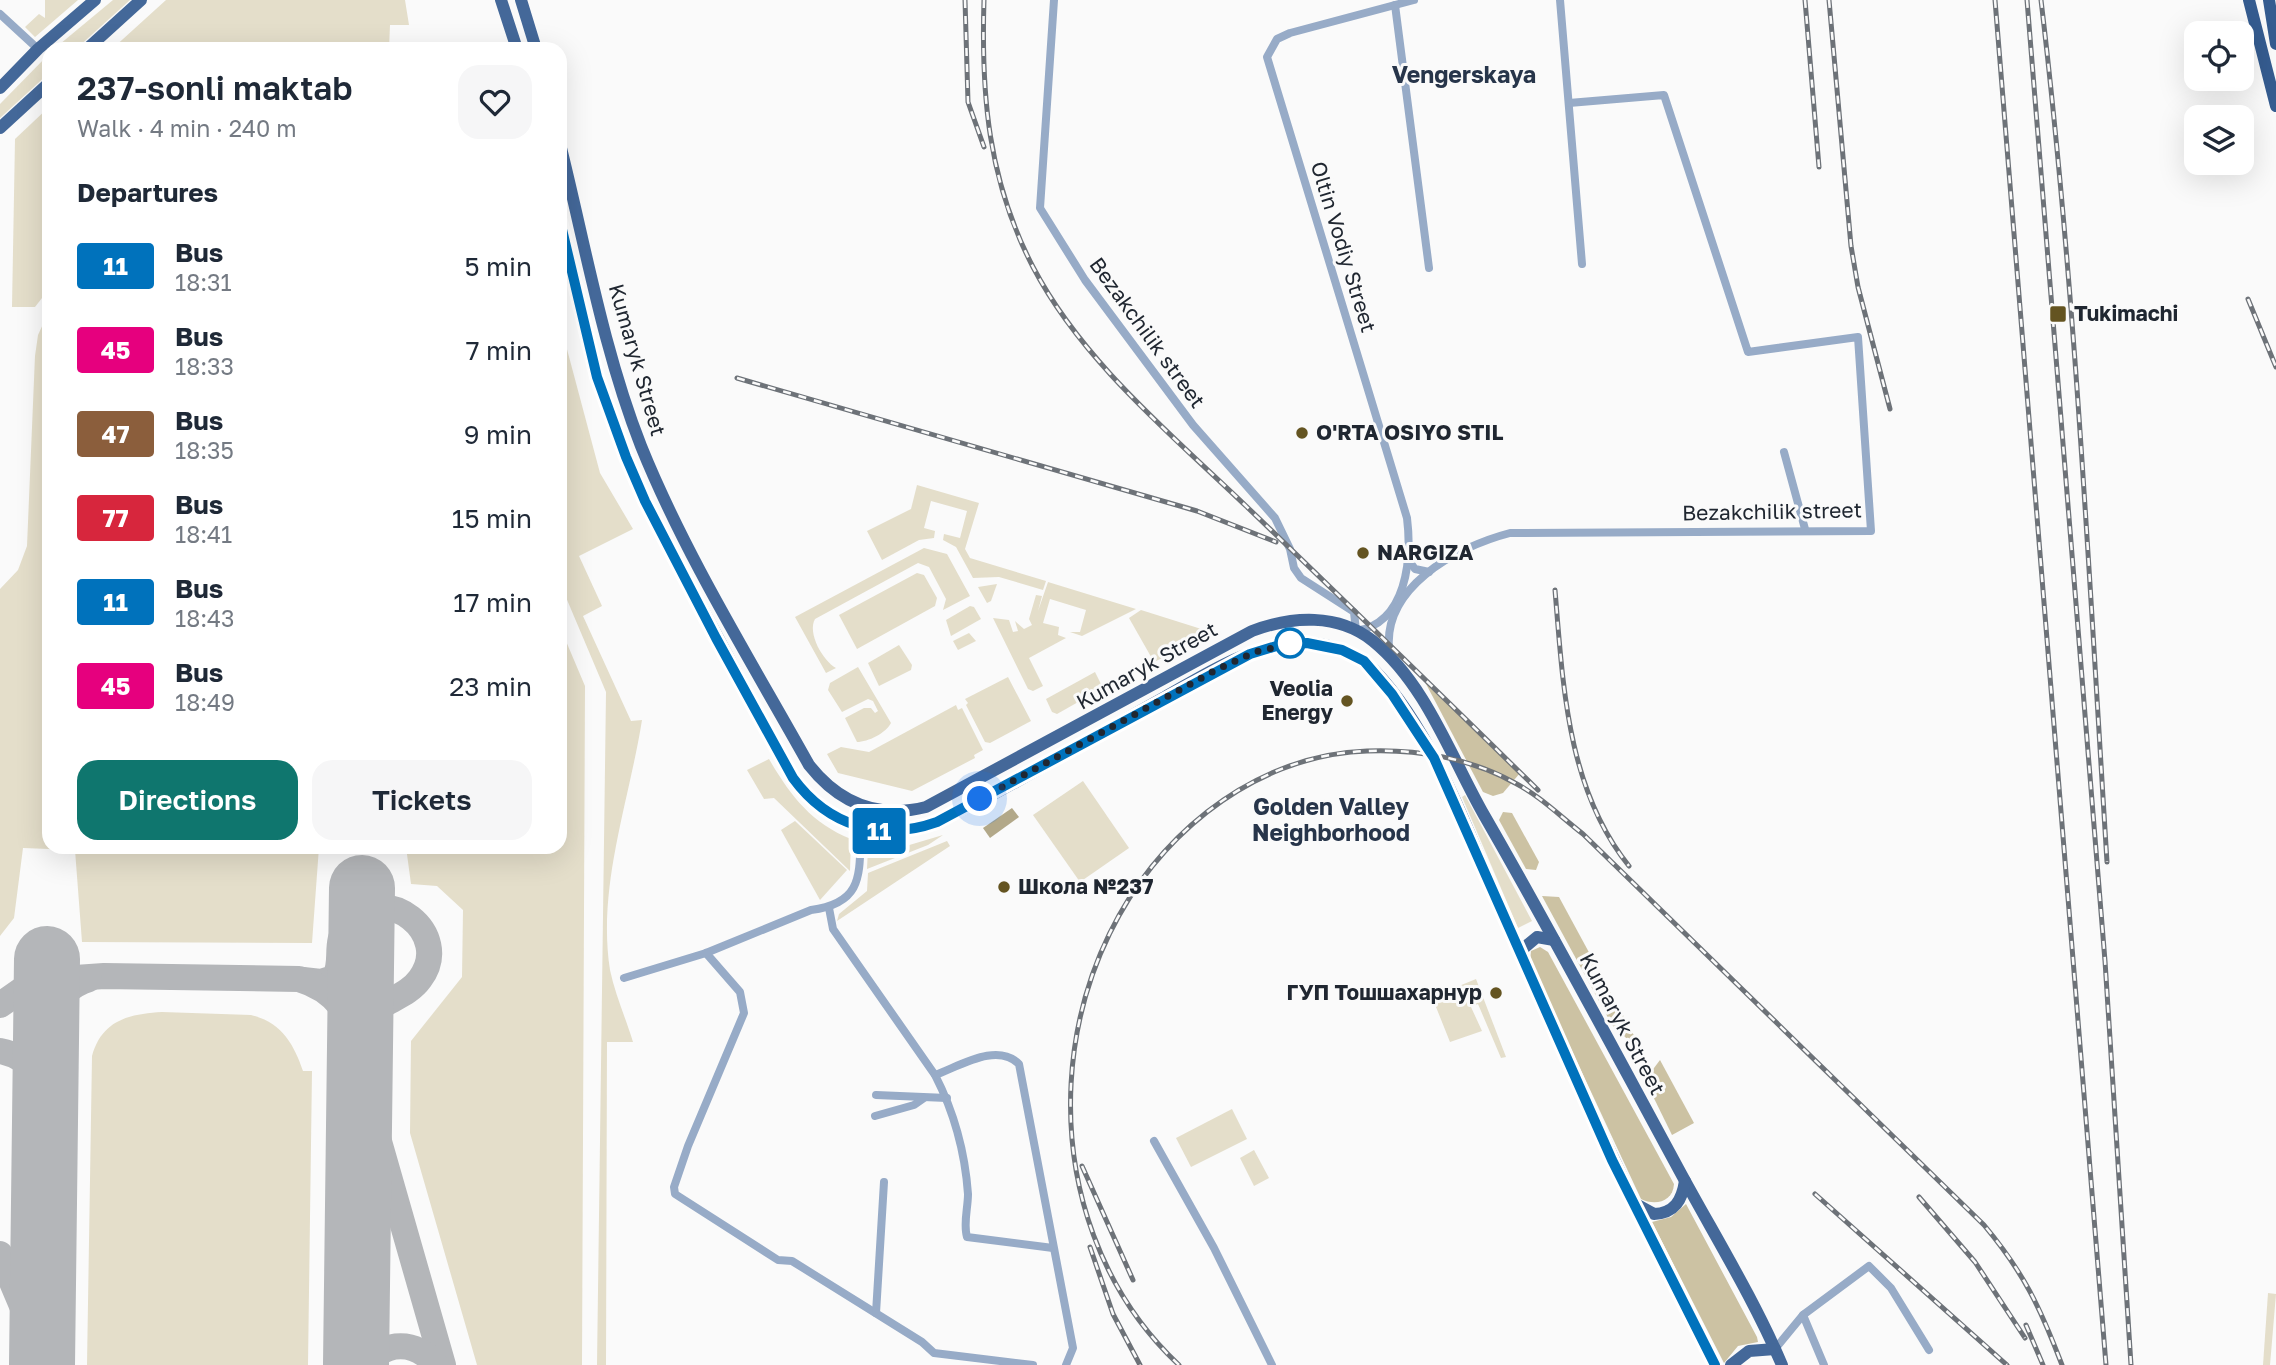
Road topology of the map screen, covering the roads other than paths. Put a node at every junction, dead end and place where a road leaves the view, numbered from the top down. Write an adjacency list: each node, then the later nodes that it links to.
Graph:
1 (95, 0): 12 (main road)
2 (141, 0): 13 (main road)
3 (501, 0): 14 (main road)
4 (521, 0): 15 (main road)
5 (1054, 0): 34 (street, Bezakchilik street)
6 (1414, 0): 10 (street, Oltin Vodiy Street)
7 (1560, 0): 21 (street)
8 (2249, 0): 22 (highway)
9 (2269, 0): 16 (highway)
10 (1395, 5): 27 (street); 30 (street, Oltin Vodiy Street)
11 (0, 14): 18 (street)
12 (45, 42)
13 (95, 42)
14 (515, 42)
15 (534, 42)
16 (2276, 44)
17 (42, 45): 18 (main road)
18 (38, 48): 19 (main road)
19 (0, 88)
20 (42, 89): 23 (main road)
21 (1569, 103): 26 (street); 29 (street, Bezakchilik street)
22 (2276, 106)
23 (0, 128)
24 (567, 171): 33 (main road, Kumaryk Street)
25 (567, 251): 35 (main road, Kumaryk Street)
26 (1582, 264)
27 (1429, 268)
28 (1784, 452): 29 (street)
29 (1805, 529): 31 (street, Bezakchilik street)
30 (1406, 556): 31 (street); 32 (street, Oltin Vodiy Street)
31 (1429, 572): 32 (street, Bezakchilik street)
32 (1396, 607): 34 (street); 36 (street, Oltin Vodiy Street)
33 (733, 629): 35 (main road); 37 (main road, Kumaryk Street)
34 (1356, 631): 36 (main road, Kumaryk Street); 37 (main road, Kumaryk Street)
35 (716, 638): 41 (main road, Kumaryk Street)
36 (1391, 659): 39 (main road, Kumaryk Street)
37 (1048, 742): 38 (main road)
38 (1056, 757): 40 (main road, Kumaryk Street); 41 (main road, Kumaryk Street)
39 (1465, 779): 40 (main road); 43 (main road, Kumaryk Street)
40 (1448, 788): 44 (main road, Kumaryk Street)
41 (861, 828): 42 (street)
42 (830, 908): 45 (street); 47 (street)
43 (1555, 940): 44 (main road); 53 (main road, Kumaryk Street)
44 (1519, 952): 55 (main road, Kumaryk Street)
45 (706, 953): 46 (street); 57 (street)
46 (624, 978)
47 (935, 1075): 50 (street); 56 (street)
48 (876, 1095): 49 (street)
49 (924, 1098): 50 (street); 51 (street)
50 (947, 1098): 56 (street)
51 (875, 1116)
52 (1154, 1141): 65 (street)
53 (1685, 1181): 55 (main road); 61 (main road, Kumaryk Street)
54 (884, 1182): 57 (street)
55 (1632, 1200): 66 (main road, Kumaryk Street)
56 (1053, 1248): 64 (street)
57 (876, 1313): 63 (street)
58 (1803, 1315): 59 (street); 60 (street); 62 (street)
59 (1796, 1326): 60 (street); 61 (street)
60 (1811, 1335): 69 (street)
61 (1775, 1349): 67 (main road); 68 (main road, Kumaryk Street)
62 (1929, 1350)
63 (1033, 1365)
64 (1066, 1365)
65 (1272, 1365)
66 (1715, 1365)
67 (1731, 1365)
68 (1782, 1365)
69 (1824, 1365)

